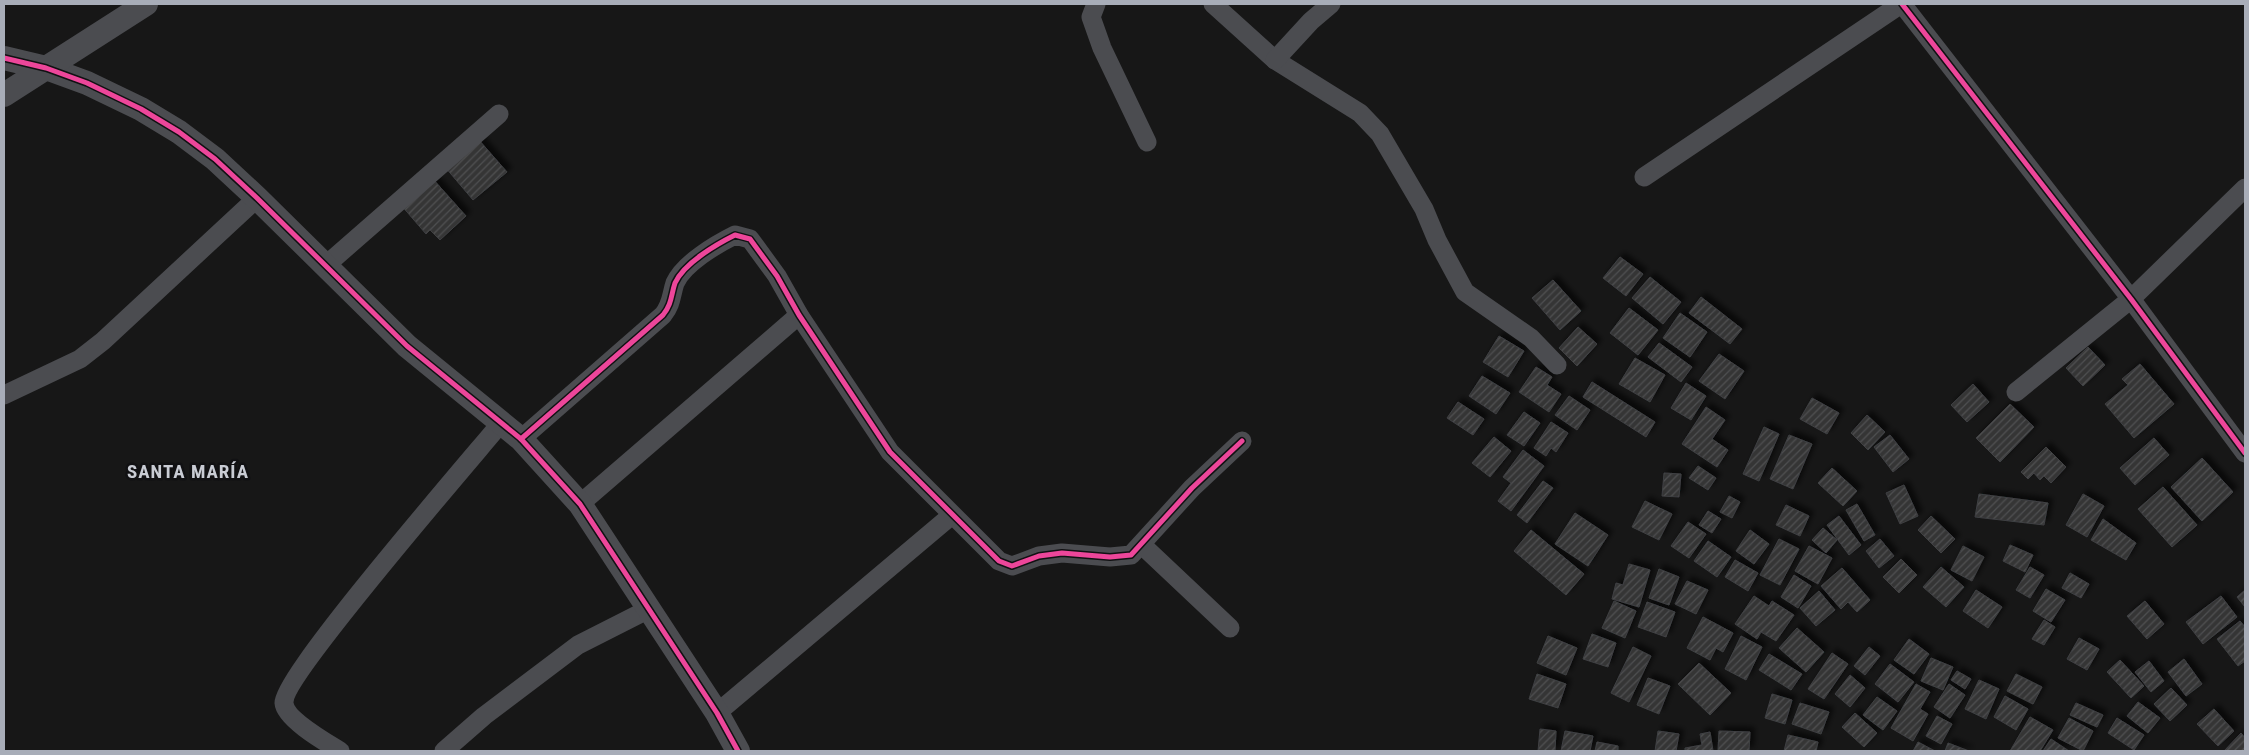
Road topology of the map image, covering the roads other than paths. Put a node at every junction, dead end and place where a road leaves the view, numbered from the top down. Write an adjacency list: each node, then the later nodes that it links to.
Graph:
1 (146, 4): 8 (street)
2 (1096, 4): 11 (street)
3 (1213, 4): 7 (street)
4 (1332, 4): 7 (street)
5 (1901, 4): 12 (street); 16 (street)
6 (4, 58): 8 (street)
7 (1276, 60): 18 (street)
8 (46, 68): 9 (street); 14 (street)
9 (4, 95)
10 (499, 114): 15 (street)
11 (1148, 142)
12 (1644, 177)
13 (2245, 188): 16 (street)
14 (257, 198): 15 (street); 20 (street)
15 (325, 266): 21 (street)
16 (2131, 299): 19 (street); 24 (street)
17 (799, 314): 22 (street); 25 (street); 26 (street)
18 (1557, 365)
19 (2016, 392)
20 (4, 395)
21 (501, 423): 22 (street); 31 (street)
22 (521, 439): 25 (street)
23 (1242, 441): 27 (street)
24 (2245, 452)
25 (580, 504): 28 (street)
26 (952, 515): 27 (street); 30 (street)
27 (1142, 546): 29 (street)
28 (649, 609): 30 (street); 32 (street)
29 (1230, 628)
30 (717, 713): 33 (street)
31 (340, 751)
32 (444, 751)
33 (738, 751)

